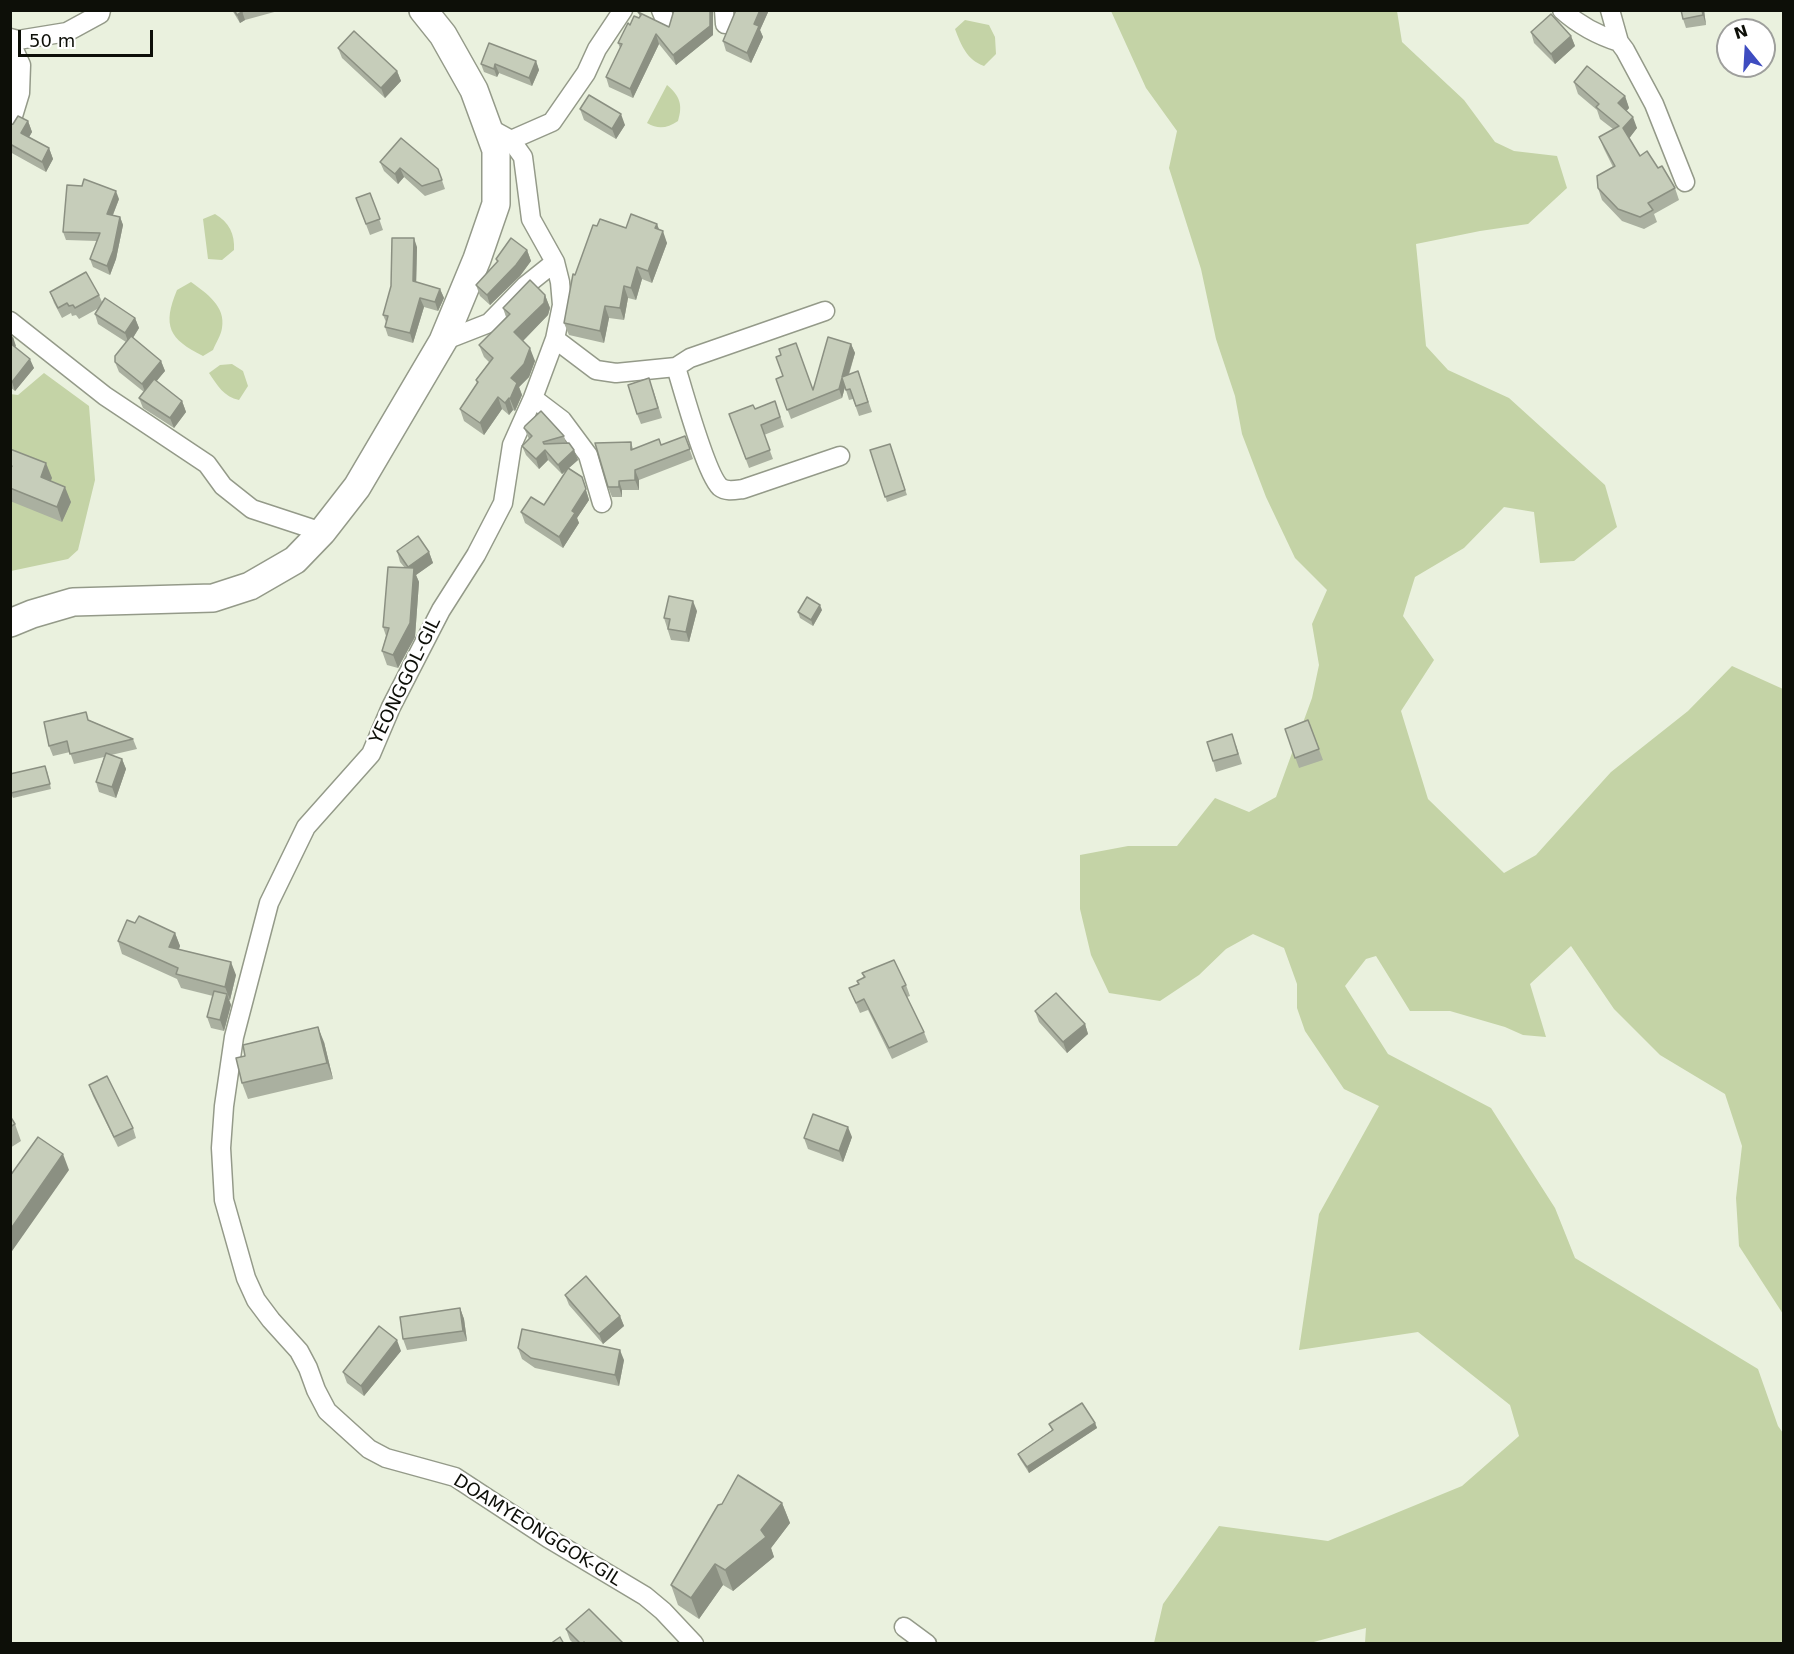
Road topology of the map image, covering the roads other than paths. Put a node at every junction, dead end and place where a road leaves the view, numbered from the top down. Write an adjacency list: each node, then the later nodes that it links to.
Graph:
1 (101, 10): 6 (street)
2 (423, 10): 9 (main road)
3 (623, 10): 9 (street)
4 (1562, 10): 7 (street)
5 (1610, 10): 7 (street)
6 (10, 40): 8 (street)
7 (1619, 42): 10 (street)
8 (10, 126)
9 (500, 134): 11 (street, YEONGGOL-GIL); 15 (main road)
10 (1685, 182)
11 (555, 262): 14 (street, YEONGGOL-GIL); 15 (street)
12 (825, 311): 16 (street)
13 (10, 321): 20 (street)
14 (555, 339): 16 (street); 17 (street, YEONGGOL-GIL)
15 (443, 340): 20 (main road)
16 (676, 367): 18 (street)
17 (534, 398): 19 (street); 22 (street, YEONGGOL-GIL)
18 (840, 456)
19 (602, 503)
20 (322, 532): 21 (main road)
21 (10, 623)
22 (224, 1200): 24 (street, DOAMYEONGGOK-GIL)
23 (904, 1627): 25 (street)
24 (694, 1644)
25 (927, 1644)

